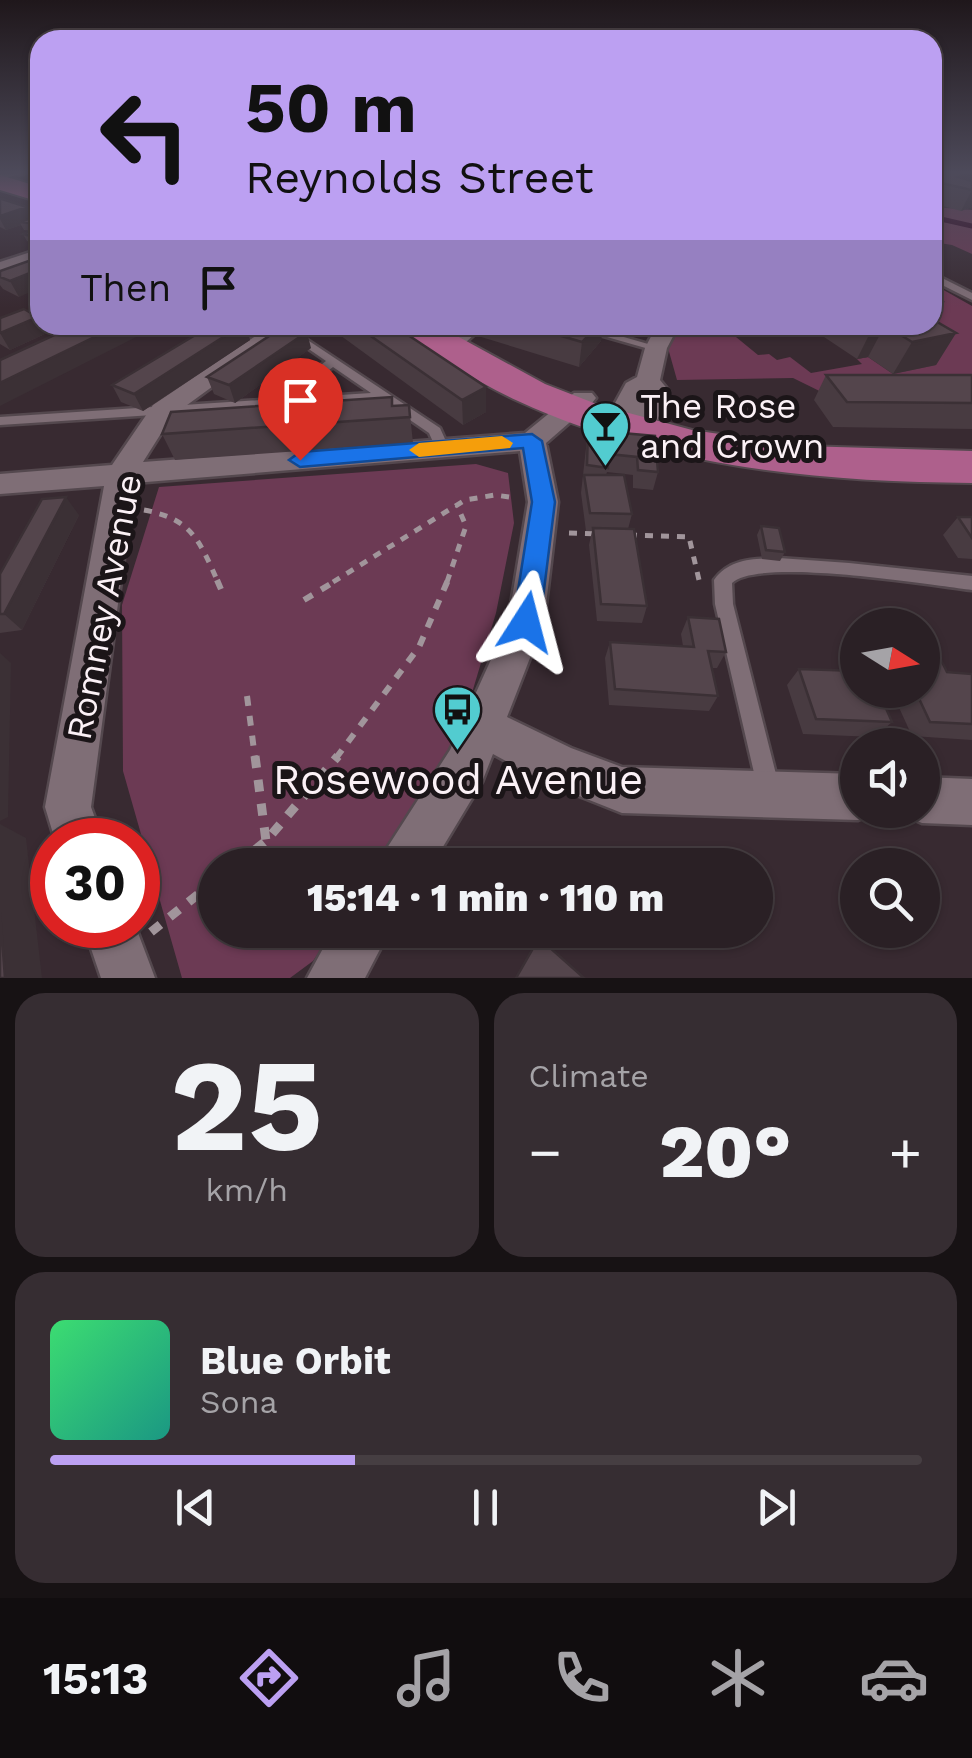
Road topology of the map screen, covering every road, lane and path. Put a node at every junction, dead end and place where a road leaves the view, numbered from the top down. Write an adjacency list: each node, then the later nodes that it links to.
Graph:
1 (30, 258): 2 (street)
2 (0, 268)
3 (942, 282): 4 (lane)
4 (972, 298)
5 (263, 335): 15 (street, Romney Avenue)
6 (284, 335): 12 (lane)
7 (429, 335): 16 (main road)
8 (469, 335): 16 (main road)
9 (607, 335): 11 (lane)
10 (663, 335): 11 (street)
11 (656, 348): 16 (street)
12 (332, 362): 13 (lane); 14 (lane)
13 (382, 396): 14 (lane); 19 (lane)
14 (281, 402): 15 (lane)
15 (162, 411): 17 (lane); 23 (street, Romney Avenue)
16 (618, 411): 18 (street); 20 (main road); 21 (main road)
17 (0, 421)
18 (532, 441): 19 (street); 25 (street)
19 (442, 448): 23 (street)
20 (972, 452)
21 (972, 467)
22 (0, 484): 23 (street)
23 (119, 490): 28 (path); 36 (street, Romney Avenue)
24 (457, 505): 25 (path); 29 (path); 37 (path)
25 (542, 517): 27 (path); 31 (street)
26 (972, 584): 32 (lane)
27 (702, 591)
28 (222, 594)
29 (304, 600)
30 (247, 696): 37 (path)
31 (480, 725): 32 (street); 39 (street)
32 (770, 794): 33 (street)
33 (840, 796)
34 (940, 801): 35 (street)
35 (972, 802)
36 (72, 818)
37 (266, 841): 38 (path)
38 (257, 848)
39 (415, 848)
40 (198, 895): 42 (path)
41 (353, 948): 43 (street)
42 (119, 953)
43 (334, 978)

